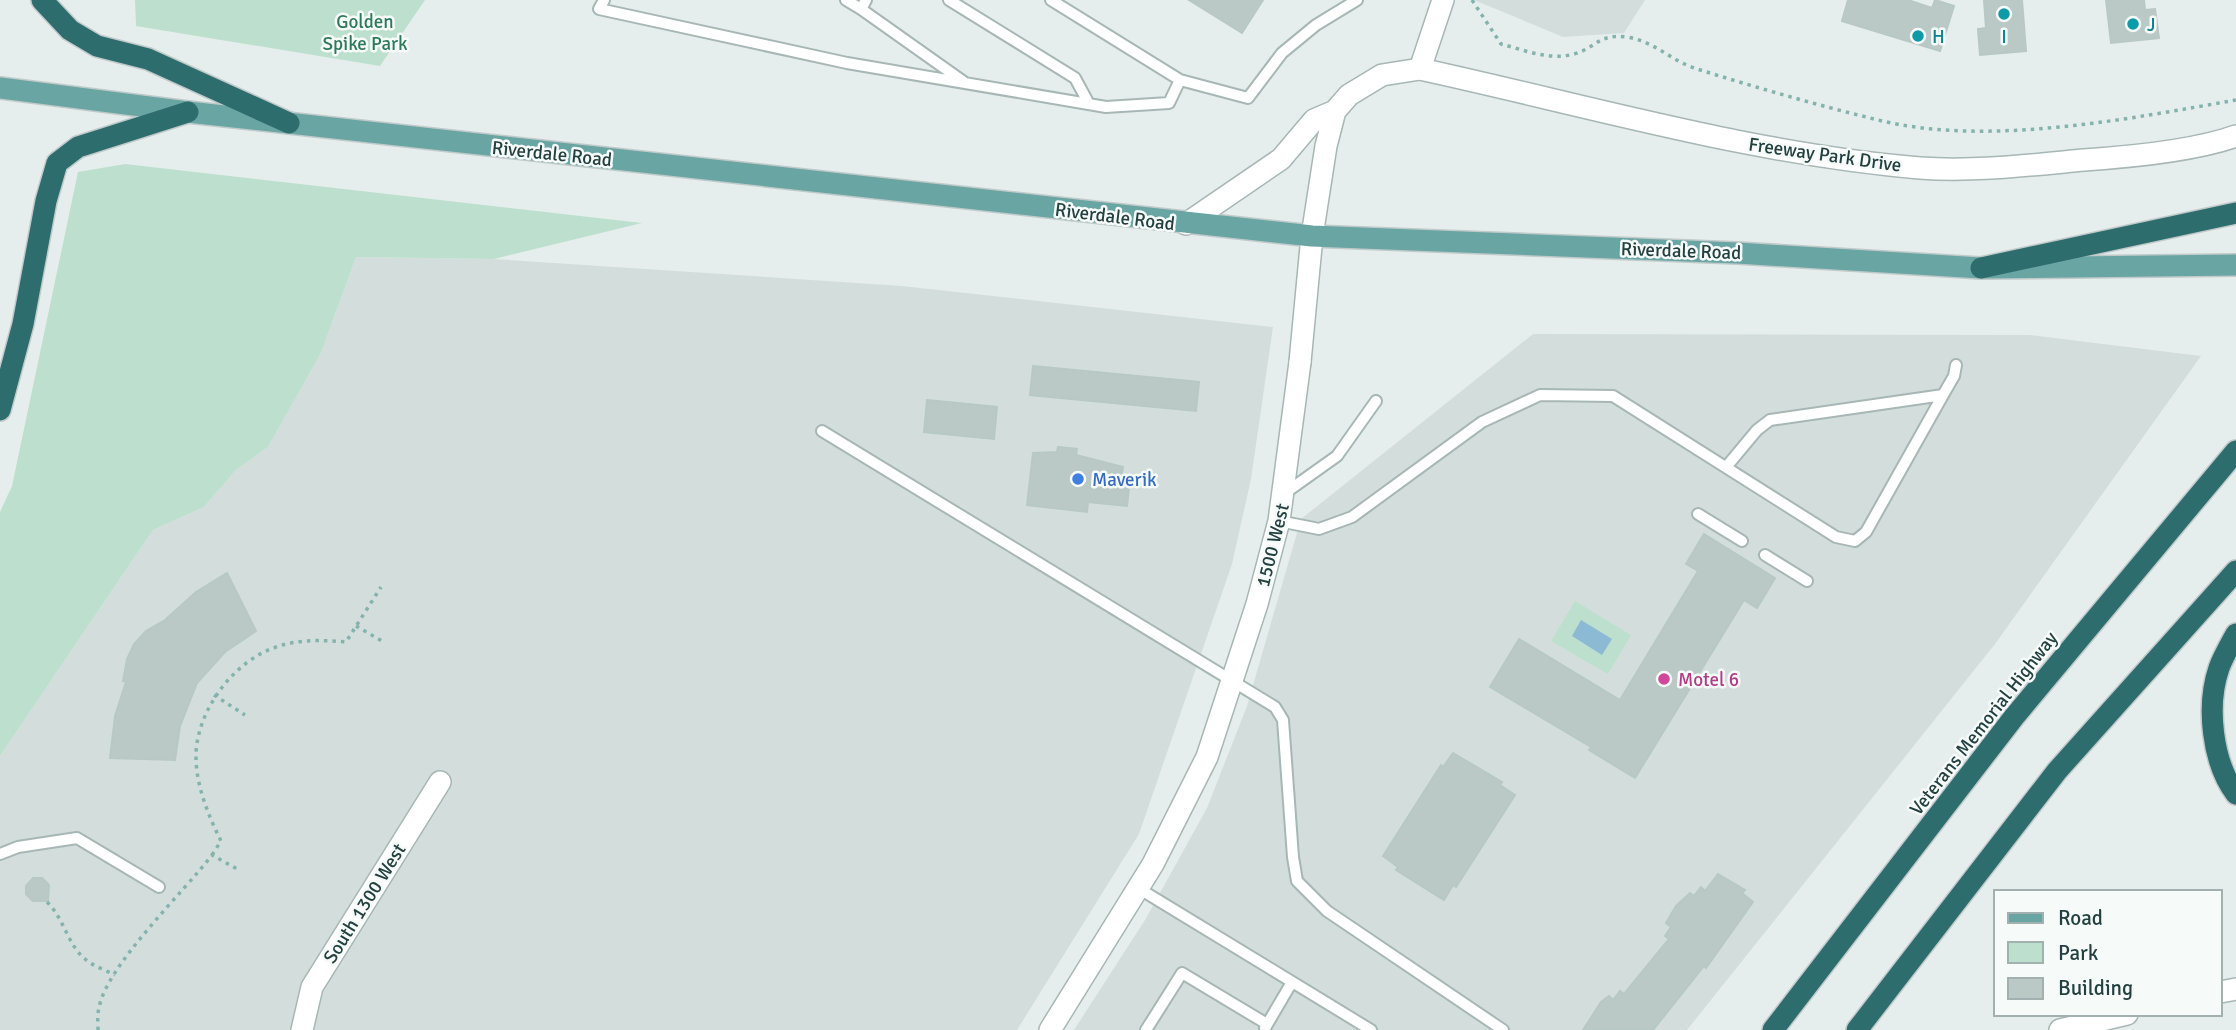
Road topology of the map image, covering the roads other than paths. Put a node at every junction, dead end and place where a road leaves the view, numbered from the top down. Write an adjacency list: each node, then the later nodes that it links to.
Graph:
1 (43, 0): 16 (highway)
2 (604, 0): 11 (lane)
3 (846, 0): 8 (lane)
4 (949, 0): 13 (lane)
5 (1051, 0): 10 (lane)
6 (1357, 0): 10 (lane)
7 (1443, 0): 9 (street)
8 (863, 5): 11 (lane)
9 (1420, 69): 14 (street); 17 (street, Freeway Park Drive)
10 (1181, 79): 13 (lane)
11 (966, 83): 13 (lane)
12 (0, 88): 15 (main road, Riverdale Road)
13 (1089, 104)
14 (1335, 111): 19 (street); 20 (street, 1500 West)
15 (187, 112): 16 (main road, Riverdale Road); 26 (highway)
16 (289, 123): 19 (main road, Riverdale Road)
17 (2236, 136)
18 (2236, 213): 22 (highway)
19 (1186, 224): 20 (main road, Riverdale Road)
20 (1312, 236): 22 (main road, Riverdale Road); 30 (street, 1500 West)
21 (2236, 265): 22 (main road, Riverdale Road)
22 (1981, 268)
23 (1956, 365): 24 (lane)
24 (1943, 395): 29 (lane); 29 (lane)
25 (1376, 401): 30 (lane)
26 (0, 410)
27 (822, 430): 38 (lane)
28 (2236, 451): 52 (highway, Veterans Memorial Highway)
29 (1727, 466): 32 (lane)
30 (1285, 493): 32 (street, 1500 West)
31 (1698, 514): 33 (lane)
32 (1279, 521): 38 (street, 1500 West)
33 (1742, 541)
34 (1765, 555): 36 (lane)
35 (2236, 571): 53 (highway)
36 (1807, 581)
37 (2236, 634): 40 (highway)
38 (1233, 682): 43 (street, 1500 West); 51 (lane)
39 (440, 782): 47 (street, South 1300 West)
40 (2236, 794)
41 (0, 854): 42 (lane)
42 (159, 887)
43 (1138, 888): 44 (lane); 48 (street, 1500 West)
44 (1292, 982): 46 (lane); 50 (lane)
45 (2119, 1016): 54 (street)
46 (1265, 1027): 49 (lane)
47 (302, 1030)
48 (1050, 1030)
49 (1146, 1030)
50 (1371, 1030)
51 (1503, 1030)
52 (1773, 1030)
53 (1857, 1030)
54 (2060, 1030)

